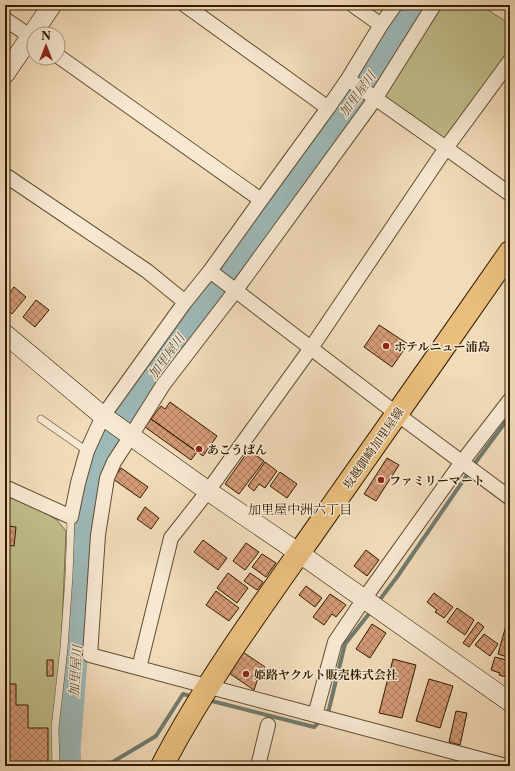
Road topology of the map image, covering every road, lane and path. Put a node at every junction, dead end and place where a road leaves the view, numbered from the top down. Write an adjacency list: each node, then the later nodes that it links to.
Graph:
1 (52, 5): 8 (street)
2 (185, 5): 16 (street)
3 (353, 5): 7 (street)
4 (395, 5): 7 (street)
5 (434, 5): 15 (street)
6 (5, 19): 9 (street)
7 (381, 24): 14 (street)
8 (39, 26)
9 (26, 34)
10 (26, 46): 13 (street)
11 (510, 61): 17 (street)
12 (66, 62): 20 (street)
13 (5, 74)
14 (348, 79): 15 (street); 16 (street)
15 (375, 98): 17 (street); 23 (street)
16 (328, 108): 20 (street)
17 (446, 148): 19 (street); 26 (street)
18 (5, 175): 24 (street)
19 (510, 194)
20 (260, 200): 22 (street)
21 (510, 252): 28 (main road, 坂越御崎加里屋線)
22 (210, 271): 23 (street); 24 (street)
23 (236, 290): 26 (street); 31 (street)
24 (185, 302): 29 (street)
25 (6, 336): 29 (street)
26 (311, 348): 28 (street); 35 (street)
27 (510, 400): 33 (street)
28 (397, 414): 33 (street); 38 (main road, 坂越御崎加里屋線)
29 (106, 418): 31 (street); 32 (street)
30 (41, 419): 32 (lane)
31 (129, 435): 35 (street); 40 (street)
32 (87, 451): 37 (street)
33 (462, 462): 36 (street); 39 (street)
34 (5, 487): 37 (street)
35 (208, 491): 38 (street); 40 (street)
36 (510, 498)
37 (71, 517): 45 (lane)
38 (300, 553): 39 (street); 41 (main road, 坂越御崎加里屋線)
39 (370, 604): 42 (street); 43 (street)
40 (139, 668): 41 (street)
41 (203, 694): 43 (street); 46 (main road, 坂越御崎加里屋線)
42 (510, 702)
43 (321, 716): 48 (street)
44 (268, 725): 47 (street)
45 (56, 766)
46 (162, 766)
47 (258, 766)
48 (506, 766)

